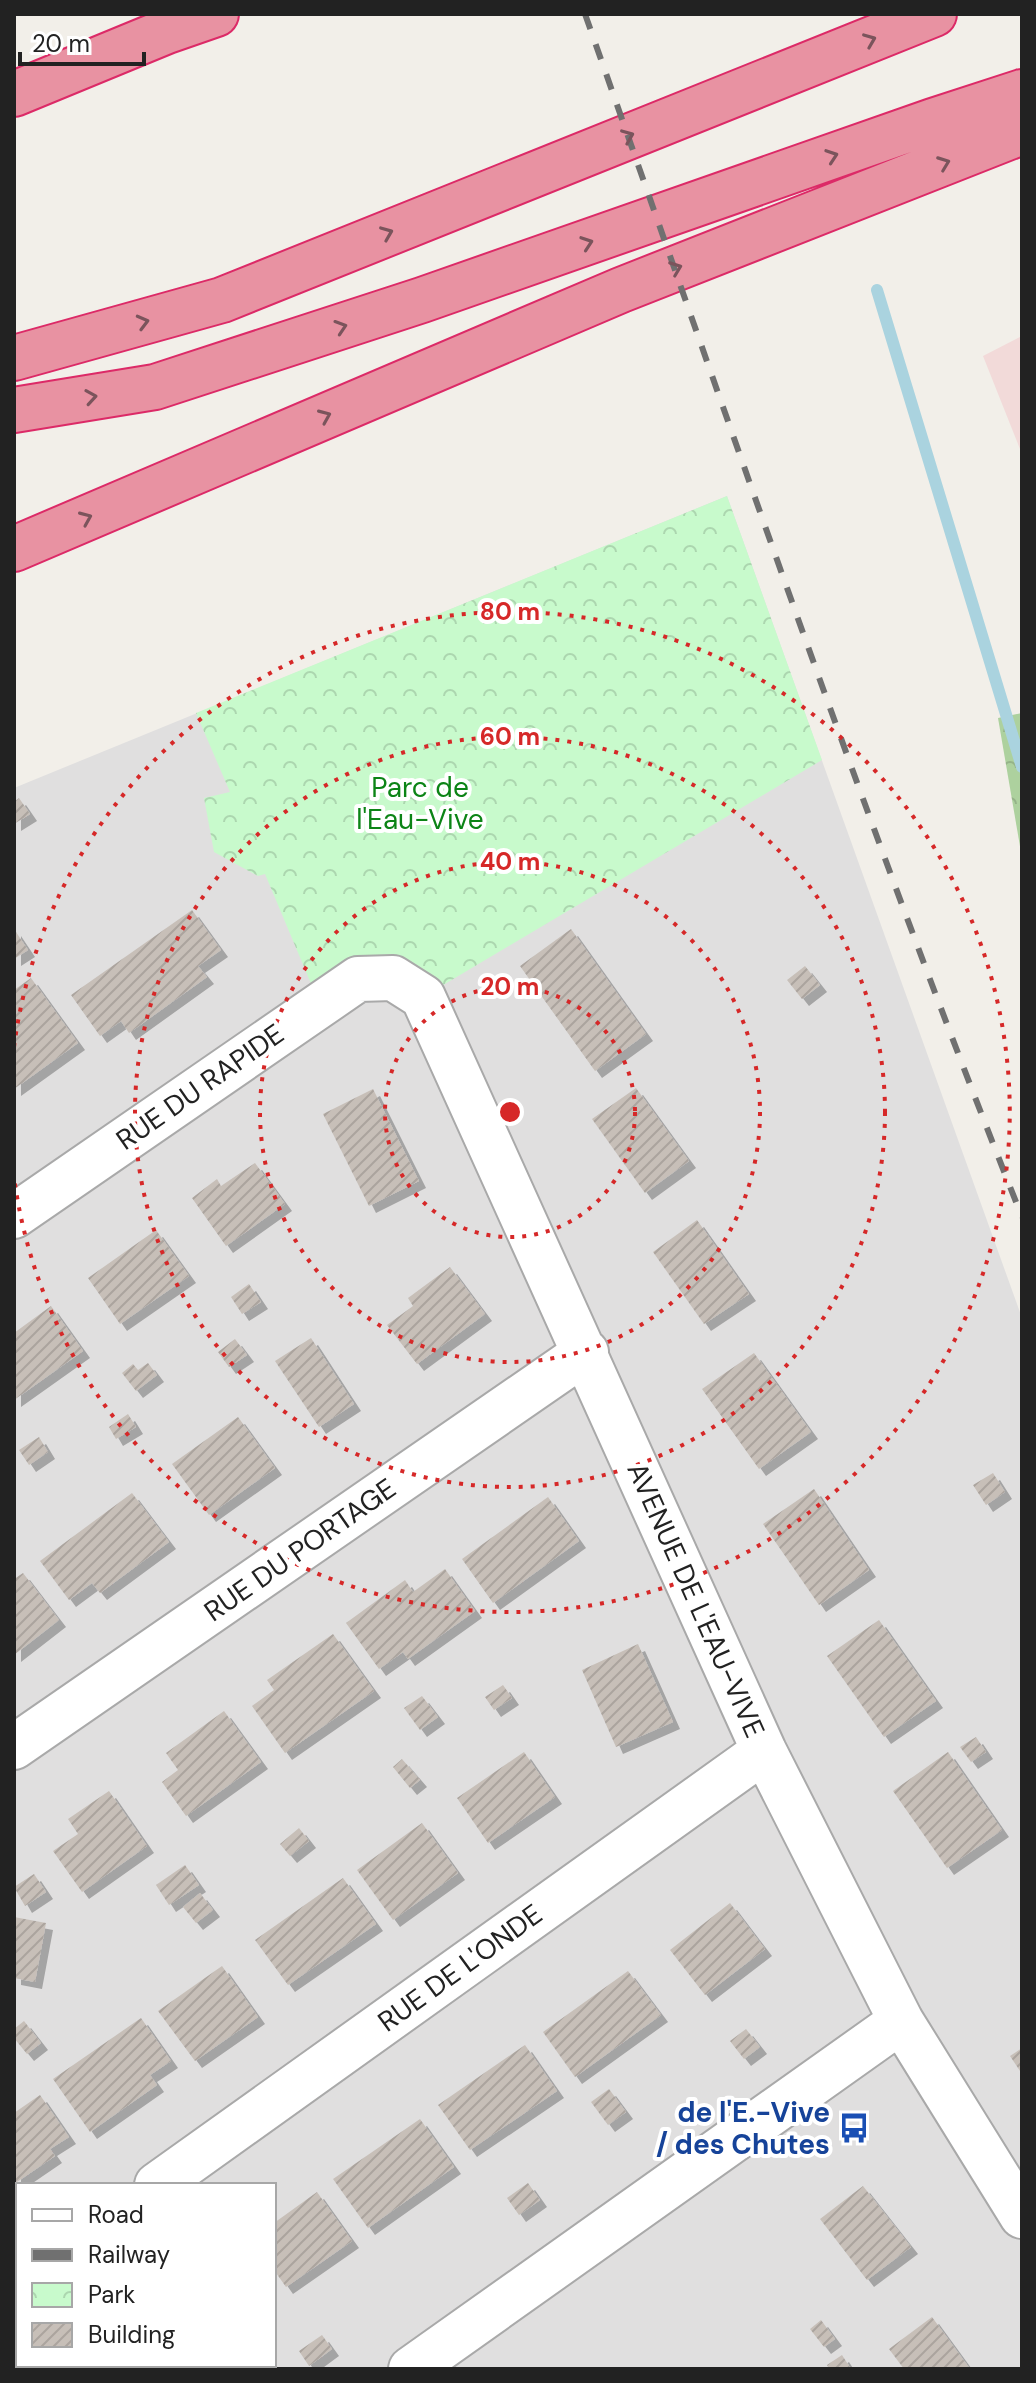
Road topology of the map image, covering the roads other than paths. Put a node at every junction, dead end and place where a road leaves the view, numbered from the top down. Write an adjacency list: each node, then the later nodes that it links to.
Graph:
1 (216, 14): 4 (highway)
2 (934, 14): 6 (highway, one-way to 2)
3 (1022, 92): 7 (highway, one-way to 3)
4 (14, 94)
5 (1022, 132): 8 (highway, one-way to 5)
6 (14, 358)
7 (14, 410)
8 (14, 549)
9 (393, 978): 10 (street, RUE DU RAPIDE); 11 (street, AVENUE DE L'EAU-VIVE)
10 (14, 1216)
11 (586, 1352): 12 (street, RUE DU PORTAGE); 13 (street, AVENUE DE L'EAU-VIVE)
12 (14, 1747)
13 (764, 1751): 14 (street, AVENUE DE L'EAU-VIVE); 15 (street, RUE DE L'ONDE)
14 (901, 2021): 16 (street, AVENUE DE L'EAU-VIVE); 17 (street)
15 (160, 2183)
16 (1022, 2216)
17 (411, 2369)

